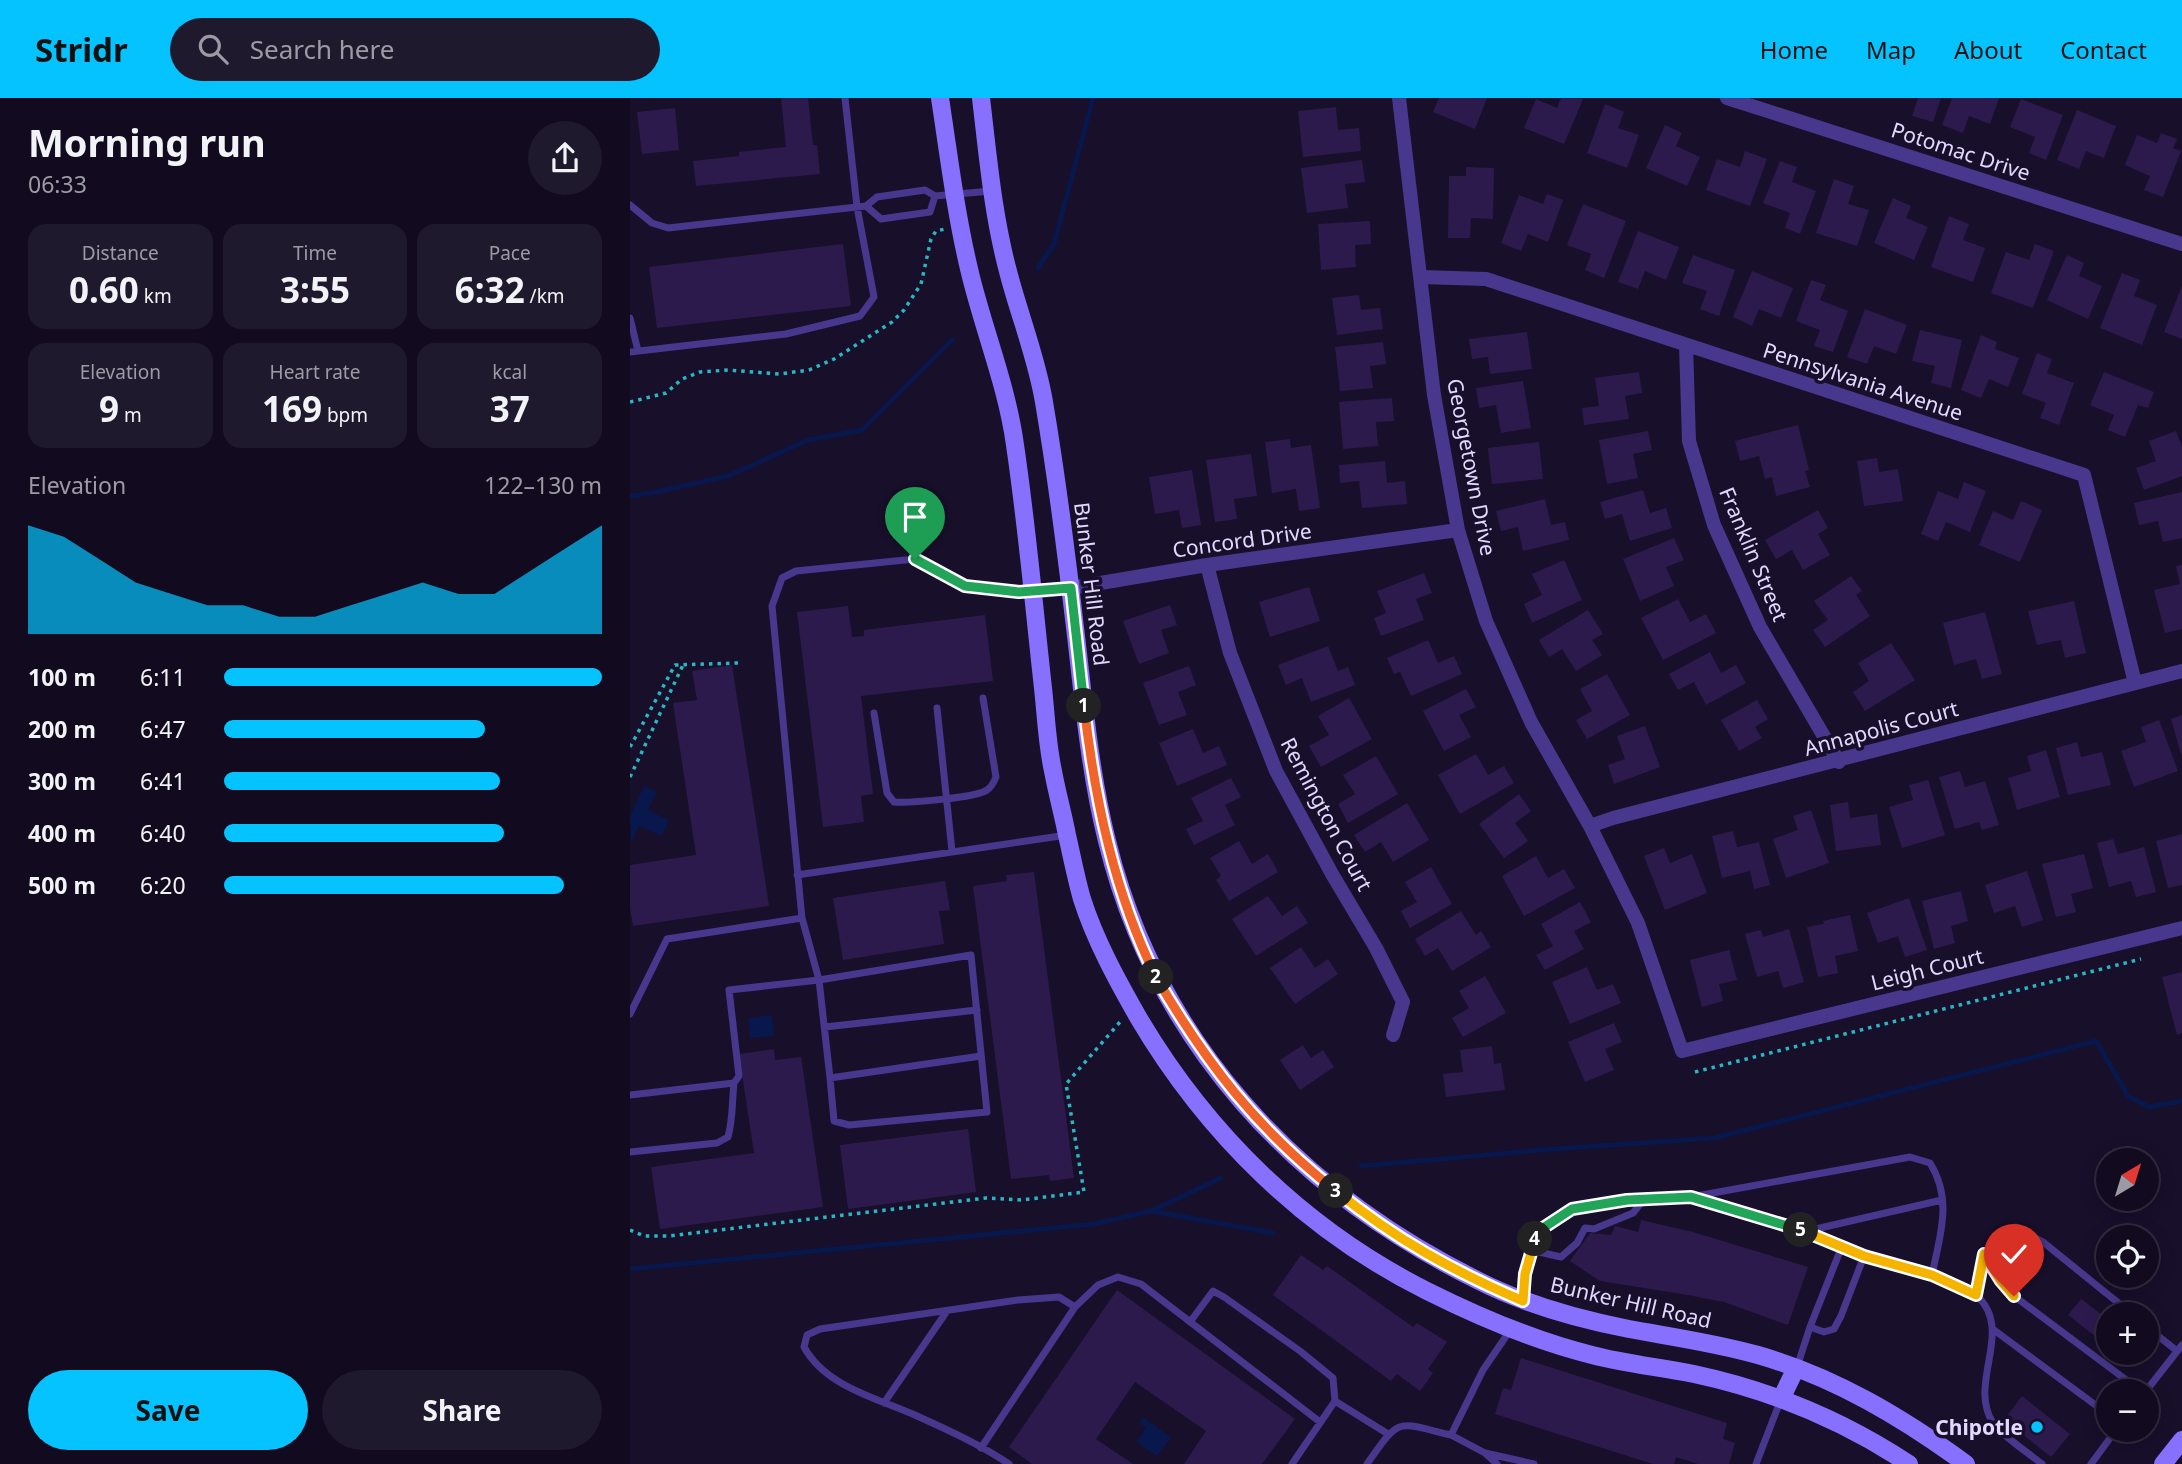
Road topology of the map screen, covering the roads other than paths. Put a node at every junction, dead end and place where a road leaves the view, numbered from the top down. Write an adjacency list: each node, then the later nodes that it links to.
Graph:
1 (845, 98): 10 (lane)
2 (940, 98): 7 (main road)
3 (981, 98): 6 (main road, Bunker Hill Road)
4 (1399, 98): 12 (street, Georgetown Drive)
5 (1727, 98): 11 (street, Potomac Drive)
6 (992, 191): 7 (lane); 18 (main road, Bunker Hill Road)
7 (953, 195): 8 (lane); 19 (main road)
8 (935, 196): 10 (lane); 10 (lane)
9 (630, 205): 10 (lane)
10 (862, 206): 15 (lane)
11 (2182, 244)
12 (1421, 276): 14 (street, Pennsylvania Avenue); 16 (street, Georgetown Drive)
13 (630, 318): 15 (lane)
14 (1686, 345): 21 (street, Pennsylvania Avenue); 25 (street, Franklin Street)
15 (634, 351)
16 (1458, 530): 17 (street, Concord Drive); 27 (street, Georgetown Drive)
17 (1207, 565): 18 (street, Concord Drive); 37 (street, Remington Court)
18 (1071, 588): 19 (street, Concord Drive); 54 (main road, Bunker Hill Road)
19 (1031, 592): 28 (main road); 30 (lane)
20 (2182, 671): 21 (street, Annapolis Court)
21 (2135, 683): 25 (street, Annapolis Court)
22 (983, 698): 26 (lane)
23 (937, 708): 26 (lane)
24 (874, 713): 26 (lane)
25 (1839, 762): 27 (street, Annapolis Court)
26 (946, 799): 29 (lane)
27 (1590, 827): 38 (street, Georgetown Drive)
28 (1067, 835): 29 (lane); 60 (main road)
29 (952, 851): 30 (lane)
30 (797, 875): 31 (lane)
31 (802, 918): 33 (lane); 35 (lane)
32 (2182, 928): 38 (street, Leigh Court)
33 (819, 980): 34 (lane); 36 (lane); 41 (lane)
34 (977, 1010): 36 (lane); 39 (lane)
35 (630, 1014)
36 (825, 1027): 40 (lane)
37 (1393, 1035)
38 (1682, 1051)
39 (981, 1056): 40 (lane); 40 (lane)
40 (830, 1078)
41 (734, 1083): 42 (lane); 43 (lane)
42 (630, 1095)
43 (630, 1152)
44 (1691, 1197): 45 (lane); 46 (lane); 47 (lane)
45 (1644, 1199): 49 (lane); 49 (lane)
46 (1942, 1200): 47 (lane); 52 (lane)
47 (1807, 1231): 48 (lane)
48 (1842, 1246): 51 (lane); 59 (lane)
49 (1530, 1250): 54 (lane)
50 (1984, 1254): 53 (lane); 55 (lane); 65 (lane)
51 (1864, 1256): 52 (lane); 59 (lane)
52 (1932, 1275): 53 (lane)
53 (1976, 1295): 61 (lane)
54 (1523, 1301): 60 (main road); 64 (main road, Bunker Hill Road)
55 (2117, 1302)
56 (1075, 1307): 57 (lane); 58 (lane); 76 (lane)
57 (947, 1311): 69 (lane); 69 (lane)
58 (1190, 1322): 68 (lane); 71 (lane)
59 (1810, 1327): 64 (lane)
60 (1511, 1328): 67 (main road); 73 (lane)
61 (1994, 1330): 70 (lane); 86 (lane)
62 (2159, 1335): 63 (lane)
63 (2180, 1348): 66 (lane)
64 (1797, 1368): 67 (main road); 85 (main road, Bunker Hill Road)
65 (2127, 1379)
66 (2153, 1379)
67 (1781, 1399): 83 (lane); 84 (main road)
68 (1335, 1401): 71 (lane); 72 (lane)
69 (884, 1403): 76 (lane)
70 (2096, 1405)
71 (1320, 1422): 79 (lane)
72 (1388, 1434): 73 (lane); 80 (lane)
73 (1451, 1434): 77 (lane)
74 (2182, 1440): 88 (main road)
75 (2107, 1442): 87 (lane)
76 (981, 1448): 78 (lane)
77 (1485, 1453): 81 (lane); 82 (lane)
78 (1009, 1464)
79 (1292, 1464)
80 (1367, 1464)
81 (1497, 1464)
82 (1534, 1464)
83 (1756, 1464)
84 (1909, 1464)
85 (1966, 1464)
86 (2042, 1464)
87 (2091, 1464)
88 (2163, 1464)

